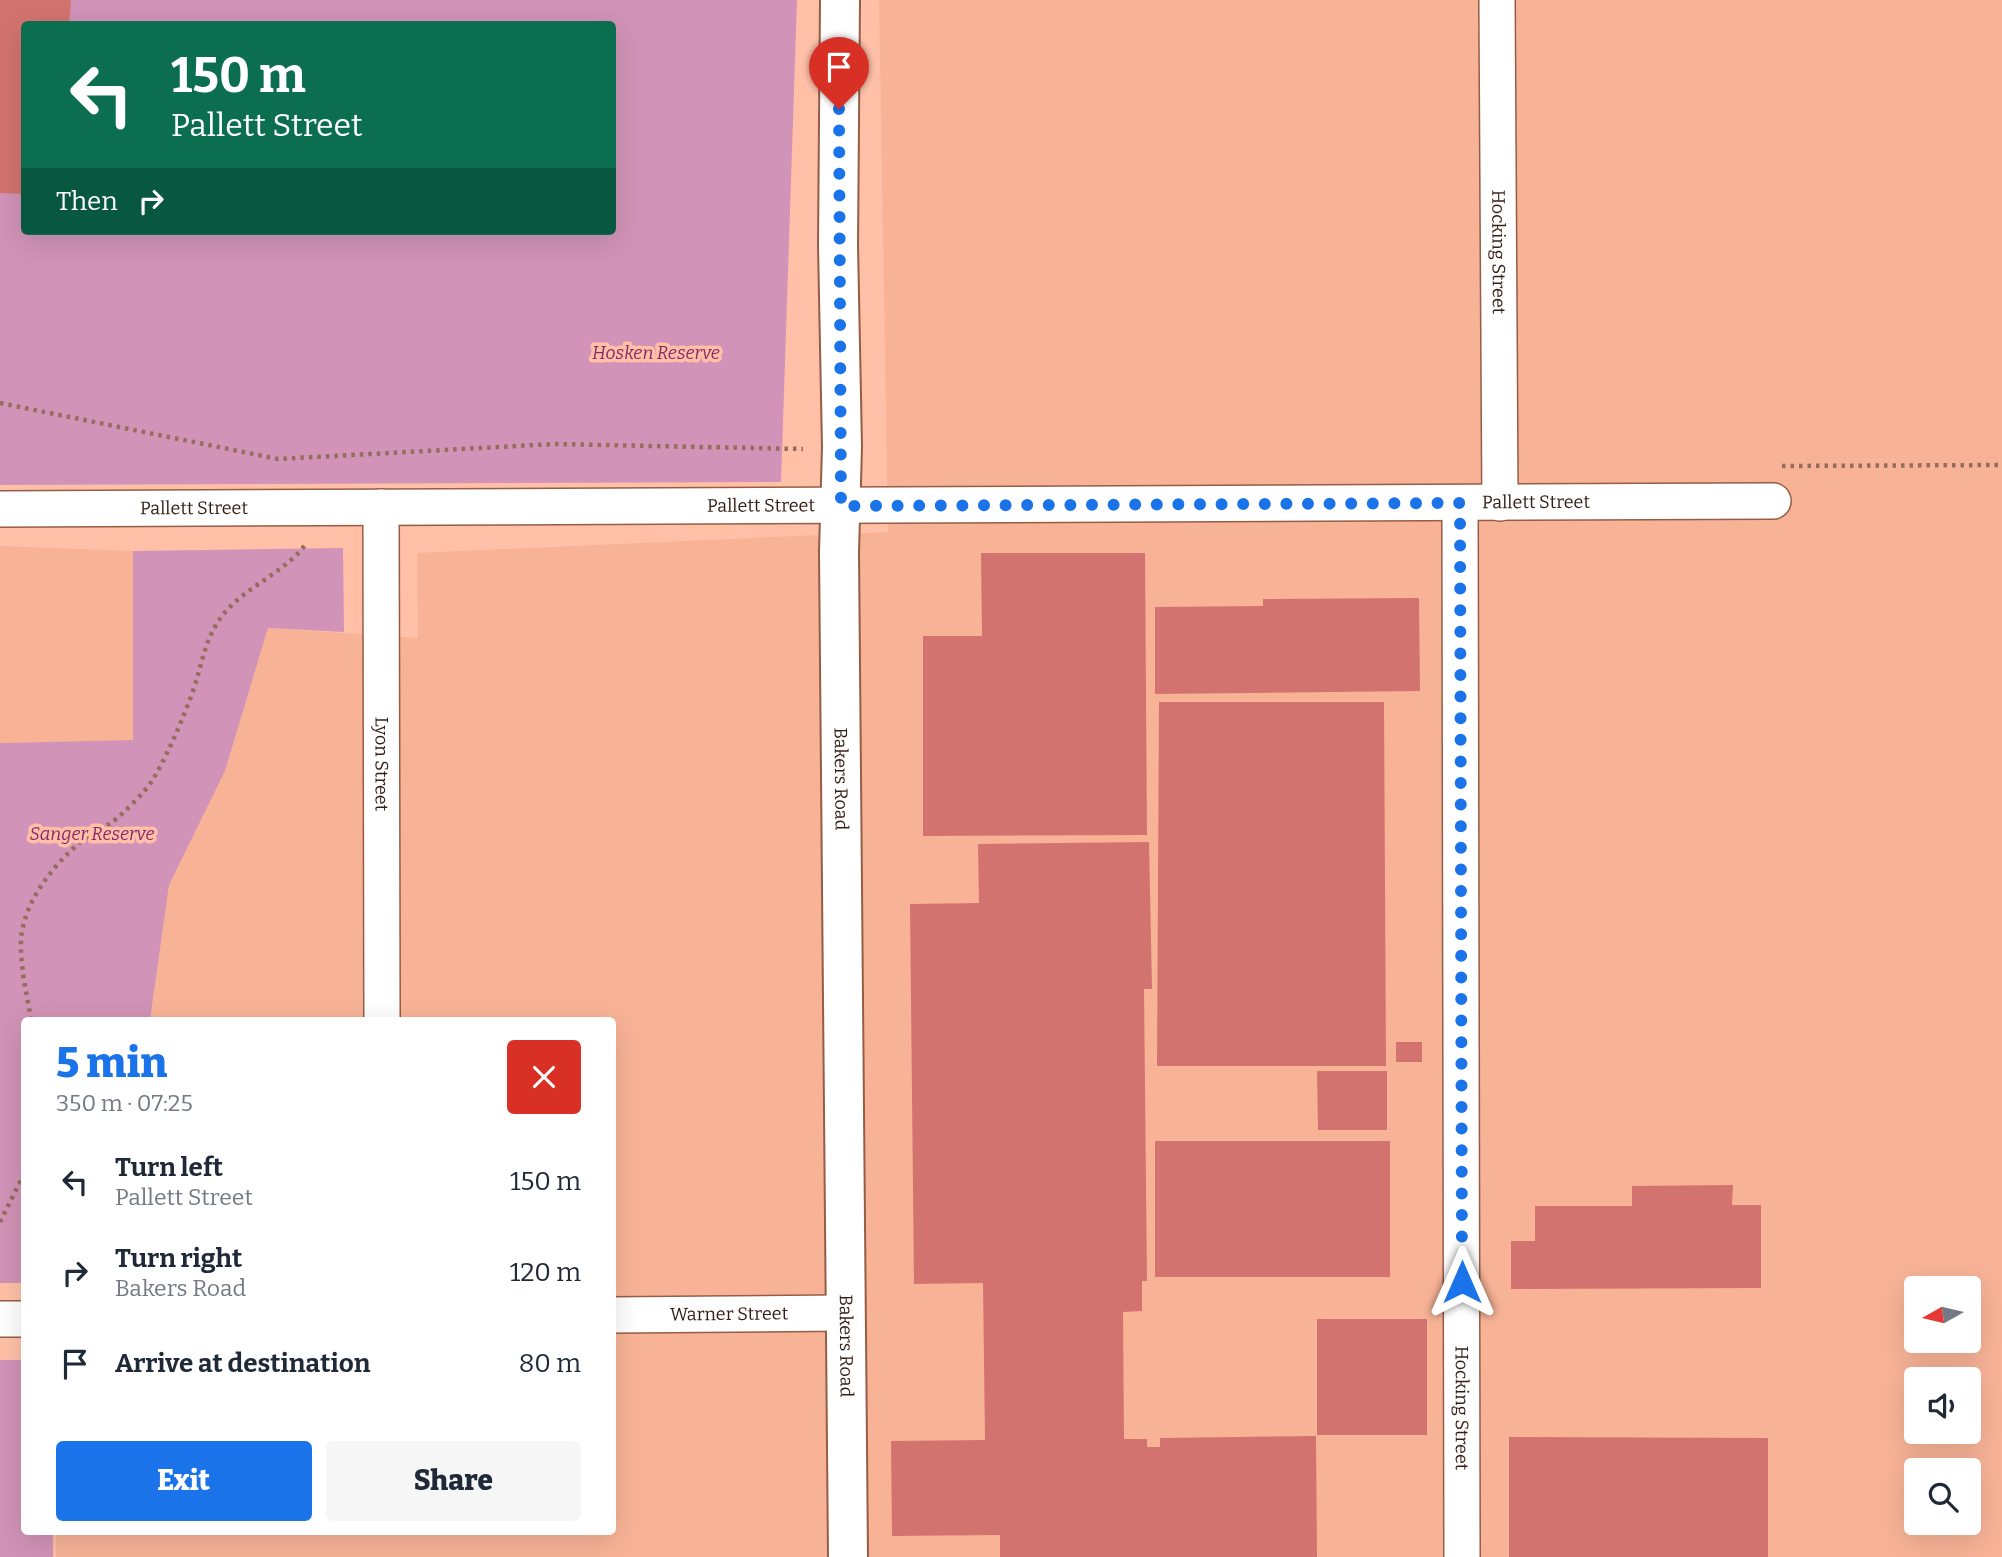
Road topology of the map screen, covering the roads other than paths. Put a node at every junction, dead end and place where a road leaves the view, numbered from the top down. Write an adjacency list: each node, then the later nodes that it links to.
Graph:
1 (840, 0): 6 (street, Bakers Road)
2 (1497, 0): 5 (street, Hocking Street)
3 (1773, 501): 5 (street, Pallett Street)
4 (1460, 503): 5 (street, Pallett Street); 6 (street, Pallett Street); 15 (street, Hocking Street)
5 (1500, 503)
6 (841, 506): 7 (street, Pallett Street); 10 (street, Bakers Road)
7 (381, 507): 8 (street, Pallett Street); 9 (street, Lyon Street)
8 (0, 509)
9 (382, 1017)
10 (844, 1313): 11 (street, Warner Street); 14 (street, Bakers Road)
11 (616, 1315)
12 (0, 1319): 13 (street)
13 (21, 1319)
14 (848, 1557)
15 (1462, 1557)

